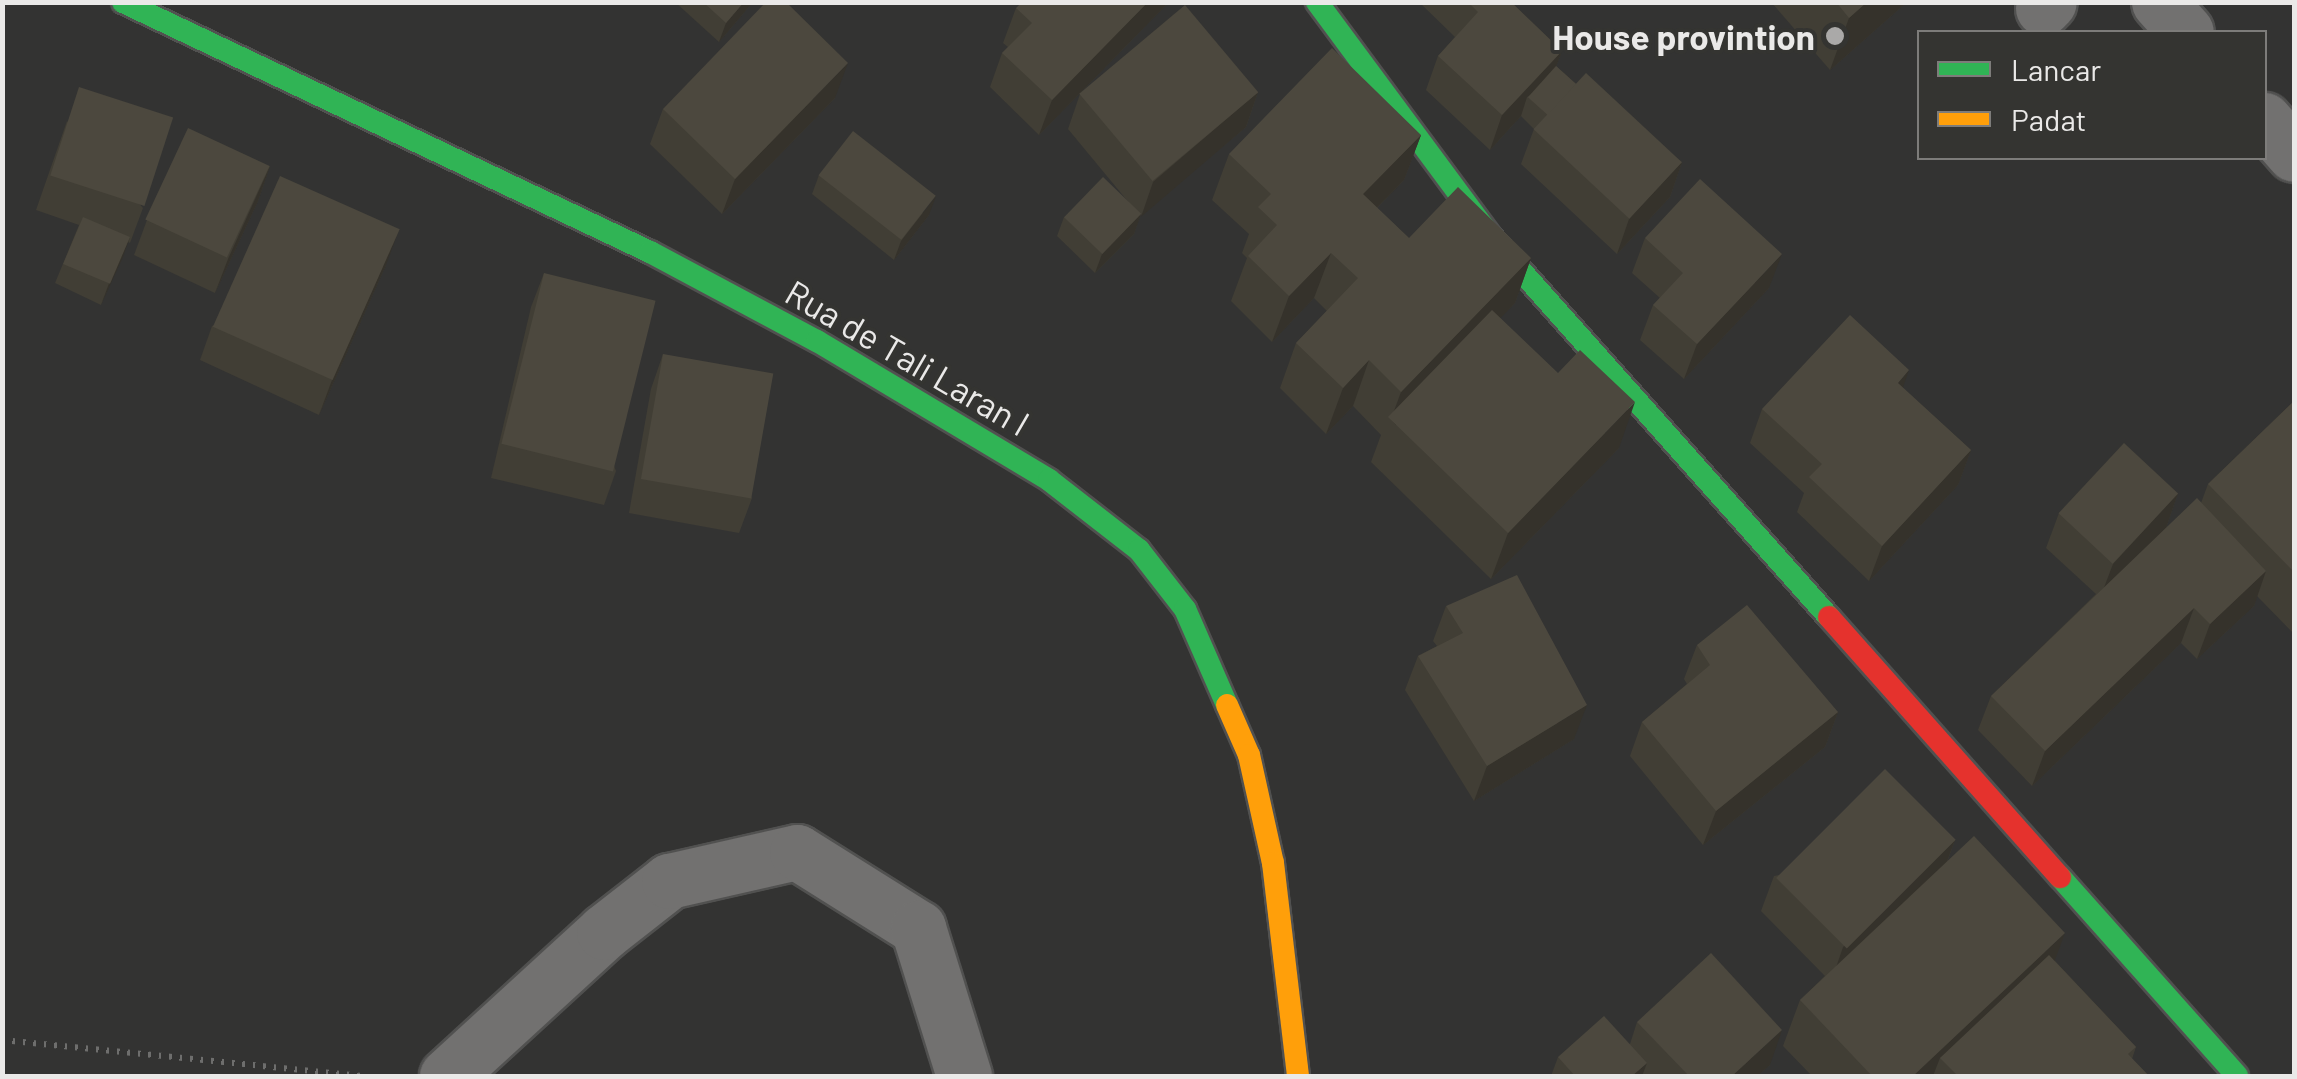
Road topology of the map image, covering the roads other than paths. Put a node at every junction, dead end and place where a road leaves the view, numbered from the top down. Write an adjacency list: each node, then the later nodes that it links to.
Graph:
1 (124, 2): 9 (main road, Rua de Tali Laran I)
2 (1317, 2): 10 (main road)
3 (2159, 2): 4 (street)
4 (2184, 30)
5 (2267, 123): 6 (street)
6 (2294, 154)
7 (447, 1076): 8 (street)
8 (964, 1076)
9 (1298, 1076)
10 (2237, 1076)

